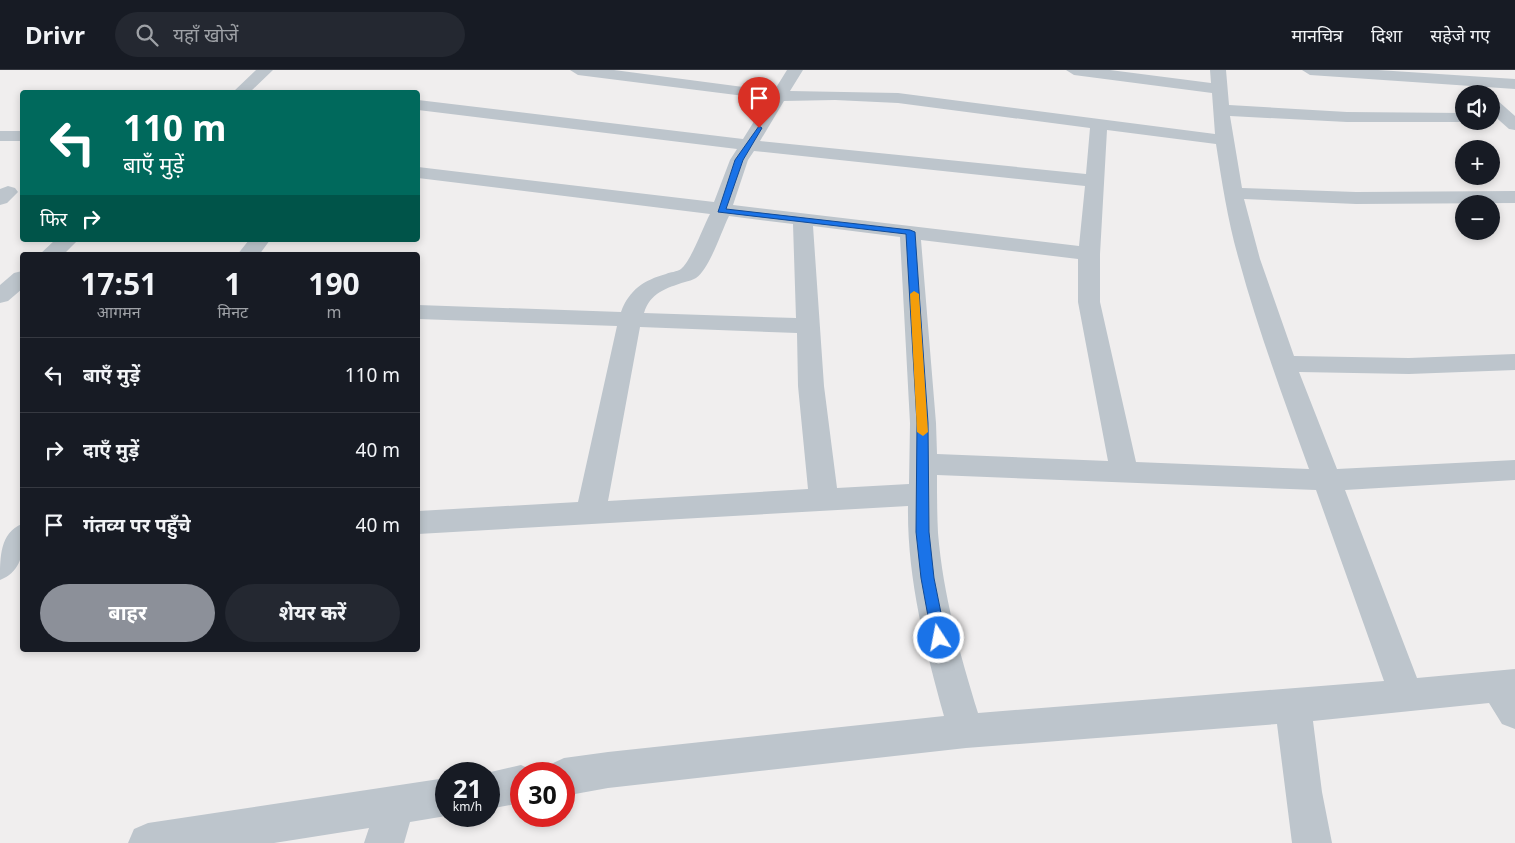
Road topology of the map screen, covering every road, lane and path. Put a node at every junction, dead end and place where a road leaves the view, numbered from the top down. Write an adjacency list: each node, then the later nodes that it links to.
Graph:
1 (265, 70): 10 (street)
2 (578, 70): 12 (street)
3 (795, 70): 12 (street)
4 (1074, 70): 11 (street)
5 (1310, 70): 7 (street)
6 (1452, 70): 7 (street)
7 (1465, 81): 8 (street); 9 (street)
8 (1515, 84)
9 (1470, 85)
10 (243, 90)
11 (1219, 90): 14 (street); 16 (street)
12 (779, 96): 15 (street); 17 (street)
13 (420, 105): 17 (street)
14 (1455, 118)
15 (1099, 125): 16 (street); 19 (street)
16 (1224, 140): 20 (street)
17 (748, 144): 19 (street); 22 (street)
18 (420, 172): 22 (street)
19 (1094, 181): 29 (street)
20 (1233, 194): 21 (street); 38 (street)
21 (1515, 197)
22 (721, 211): 23 (street); 35 (street)
23 (803, 220): 24 (street); 36 (street)
24 (910, 232): 29 (street); 39 (street)
25 (66, 242): 27 (street)
26 (258, 242): 28 (street)
27 (54, 252)
28 (250, 252)
29 (1089, 254): 41 (street)
30 (20, 280): 31 (street)
31 (0, 296)
32 (0, 301): 33 (street)
33 (20, 302)
34 (420, 312): 35 (street)
35 (630, 319): 36 (street); 45 (street)
36 (808, 326): 44 (street)
37 (1515, 362): 38 (street)
38 (1284, 364): 42 (street)
39 (923, 464): 41 (street); 43 (street)
40 (1515, 470): 42 (street)
41 (1124, 472): 42 (street)
42 (1327, 480): 47 (street)
43 (921, 494): 44 (street); 50 (street)
44 (824, 501): 45 (street)
45 (591, 512): 46 (street)
46 (420, 523)
47 (1406, 695): 48 (street); 49 (street)
48 (1509, 695)
49 (1293, 706): 50 (street); 56 (street)
50 (966, 732): 51 (street)
51 (575, 775)
52 (435, 799): 53 (street)
53 (395, 806): 54 (street); 55 (street)
54 (148, 843)
55 (384, 843)
56 (1312, 843)

